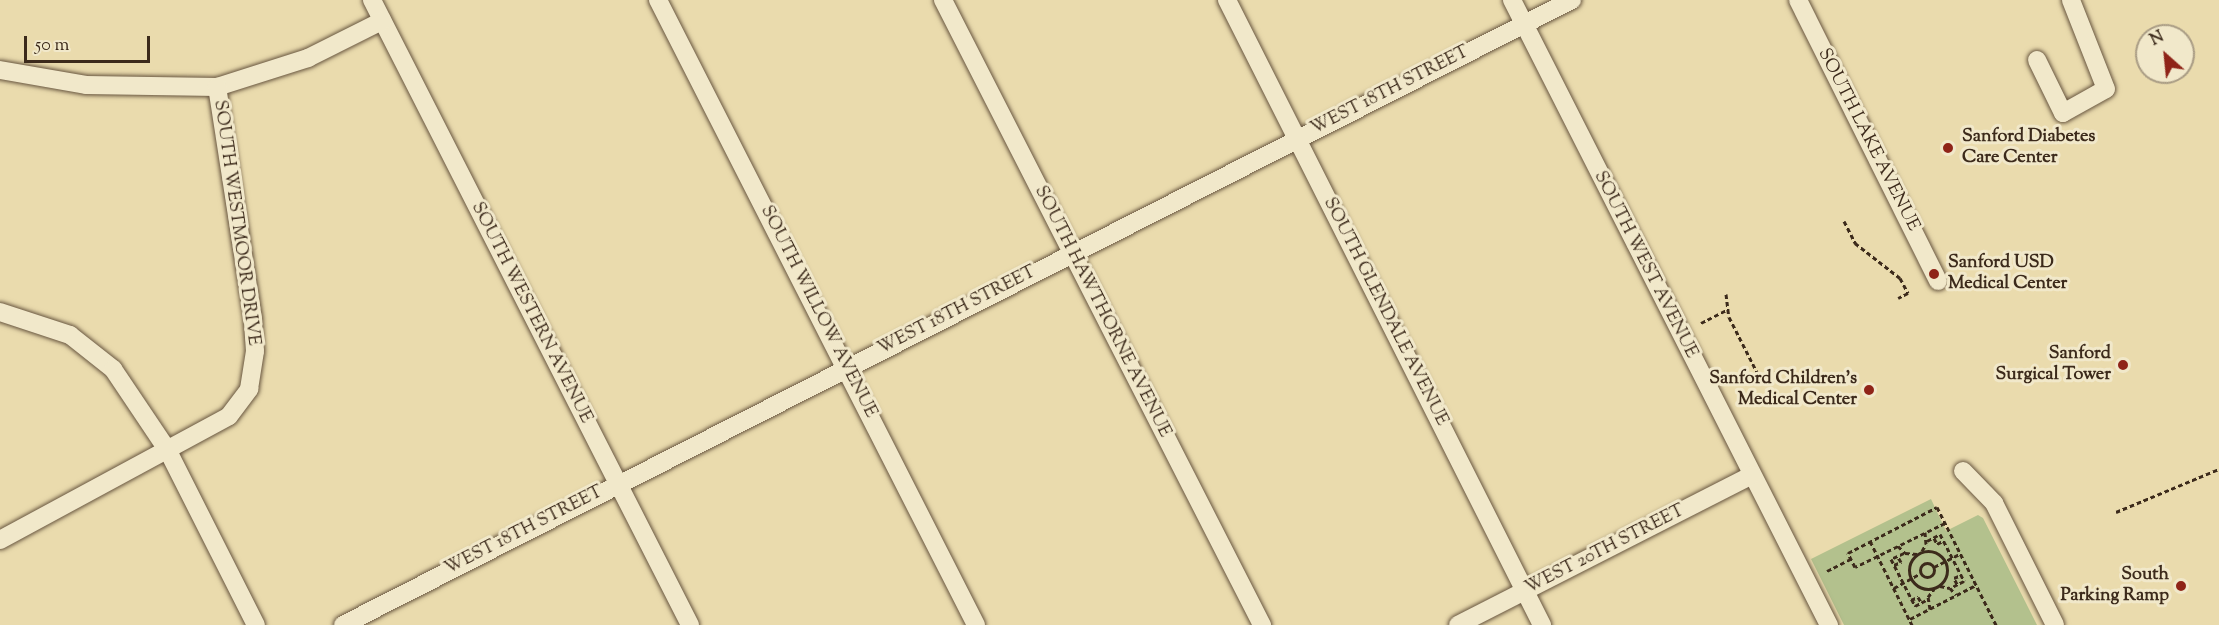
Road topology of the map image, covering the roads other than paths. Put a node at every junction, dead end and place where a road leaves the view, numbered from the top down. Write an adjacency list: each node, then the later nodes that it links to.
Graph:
1 (372, 0): 9 (street, SOUTH WESTERN AVENUE)
2 (658, 0): 18 (street, SOUTH WILLOW AVENUE)
3 (943, 0): 15 (street, SOUTH HAWTHORNE AVENUE)
4 (1227, 0): 14 (street, SOUTH GLENDALE AVENUE)
5 (1512, 0): 10 (street, SOUTH WEST AVENUE)
6 (1572, 0): 10 (street, WEST 18TH STREET)
7 (1798, 0): 16 (street, SOUTH LAKE AVENUE)
8 (2071, 0): 11 (street)
9 (382, 21): 13 (street); 22 (street, SOUTH WESTERN AVENUE)
10 (1524, 24): 14 (street, WEST 18TH STREET); 21 (street, SOUTH WEST AVENUE)
11 (2037, 60)
12 (0, 70): 13 (street)
13 (217, 87): 19 (street, SOUTH WESTMOOR DRIVE)
14 (1298, 138): 15 (street, WEST 18TH STREET); 24 (street, SOUTH GLENDALE AVENUE)
15 (1071, 252): 18 (street, WEST 18TH STREET); 29 (street, SOUTH HAWTHORNE AVENUE)
16 (1938, 281)
17 (0, 312): 19 (street)
18 (846, 368): 22 (street, WEST 18TH STREET); 28 (street, SOUTH WILLOW AVENUE)
19 (168, 451): 23 (street, SOUTH WESTMOOR DRIVE); 25 (street)
20 (1963, 471): 33 (street)
21 (1752, 475): 24 (street, WEST 20TH STREET); 32 (street, SOUTH WEST AVENUE)
22 (618, 483): 26 (street, WEST 18TH STREET); 27 (street, SOUTH WESTERN AVENUE)
23 (0, 540)
24 (1524, 591): 30 (street, WEST 20TH STREET); 31 (street, SOUTH GLENDALE AVENUE)
25 (256, 625)
26 (343, 625)
27 (690, 625)
28 (976, 625)
29 (1262, 625)
30 (1458, 625)
31 (1542, 625)
32 (1829, 625)
33 (2055, 625)

